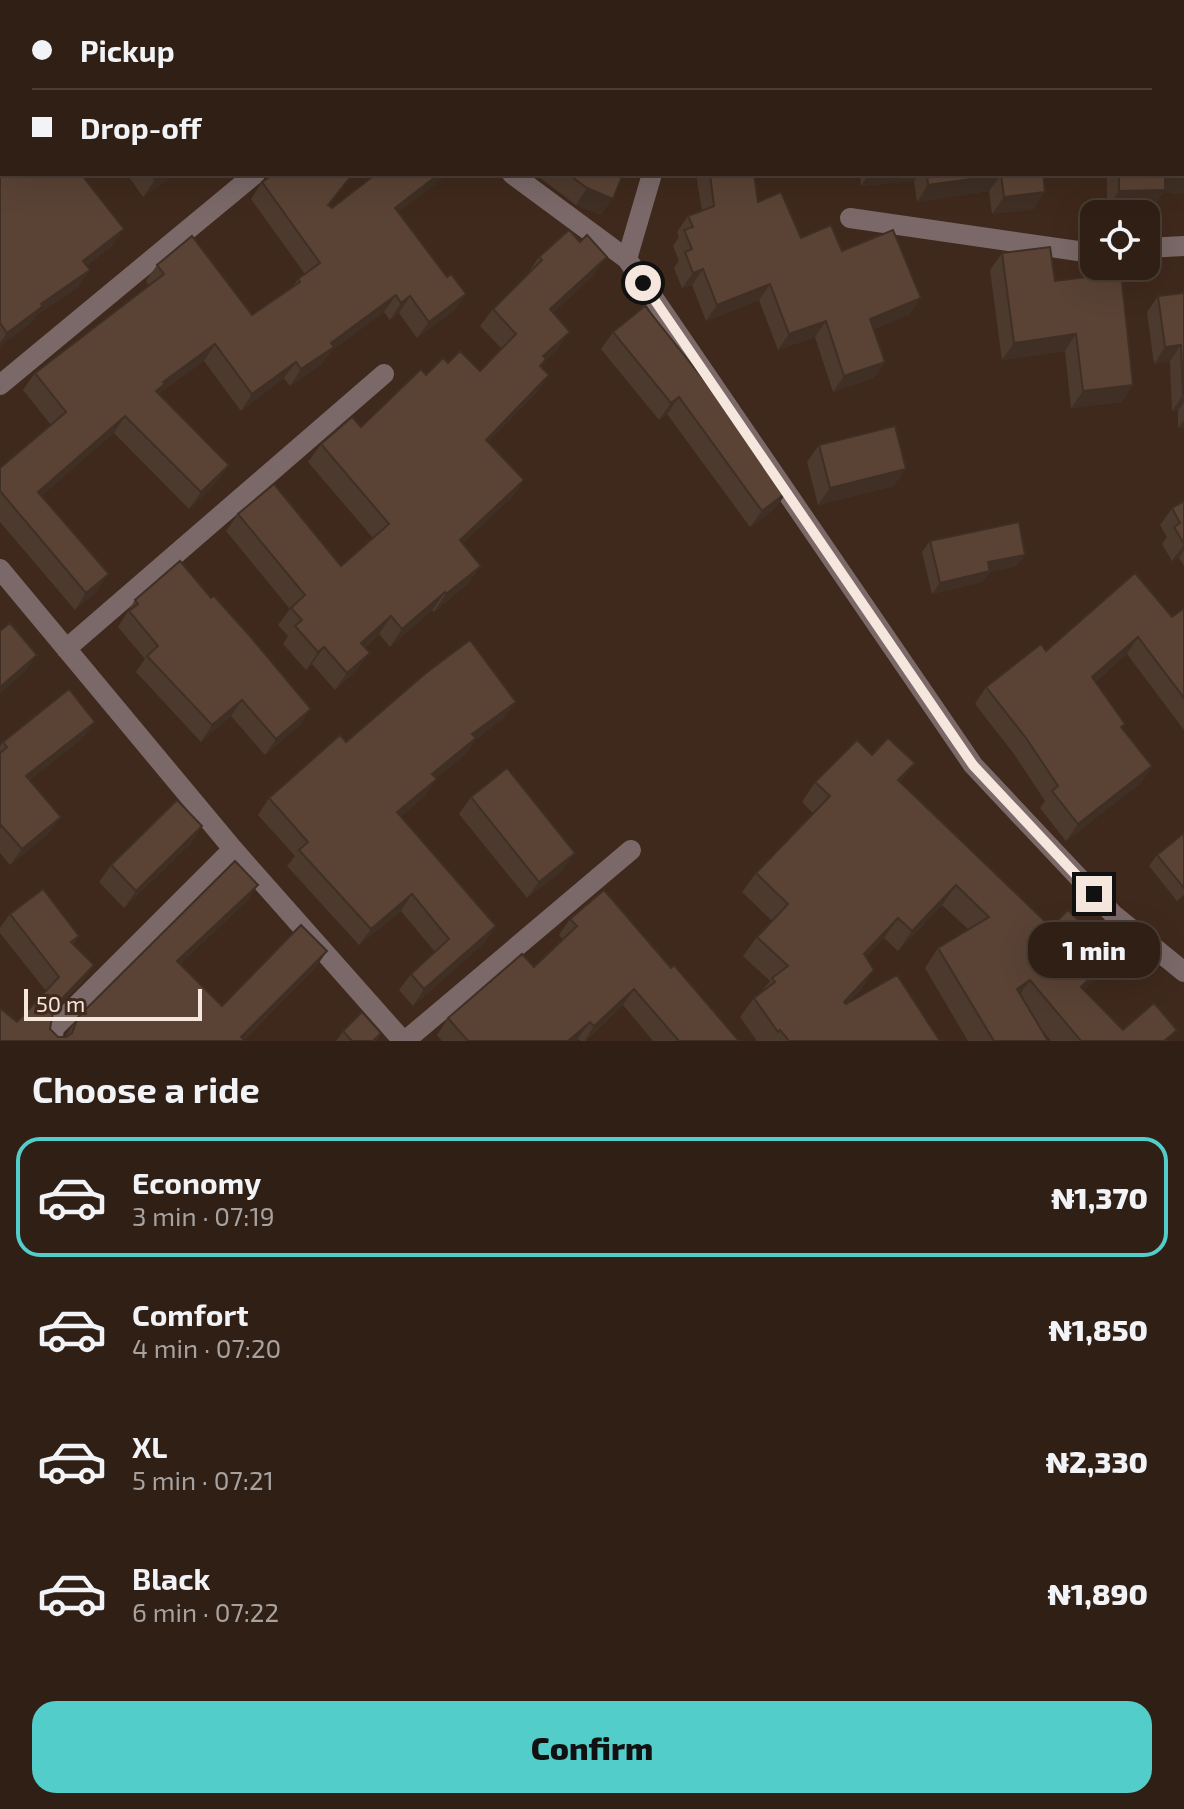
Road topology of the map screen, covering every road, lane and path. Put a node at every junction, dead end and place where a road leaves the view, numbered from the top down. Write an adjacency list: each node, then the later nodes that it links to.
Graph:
1 (253, 176): 10 (street)
2 (515, 176): 8 (street)
3 (651, 176): 8 (street)
4 (850, 218): 7 (street)
5 (1184, 246): 6 (street)
6 (1160, 247)
7 (1080, 251)
8 (627, 259): 15 (street)
9 (384, 374): 12 (street)
10 (0, 385)
11 (0, 569): 12 (street)
12 (66, 649): 13 (street)
13 (233, 849): 16 (street); 17 (street)
14 (631, 850): 17 (street)
15 (1184, 972)
16 (51, 1041)
17 (404, 1041)

